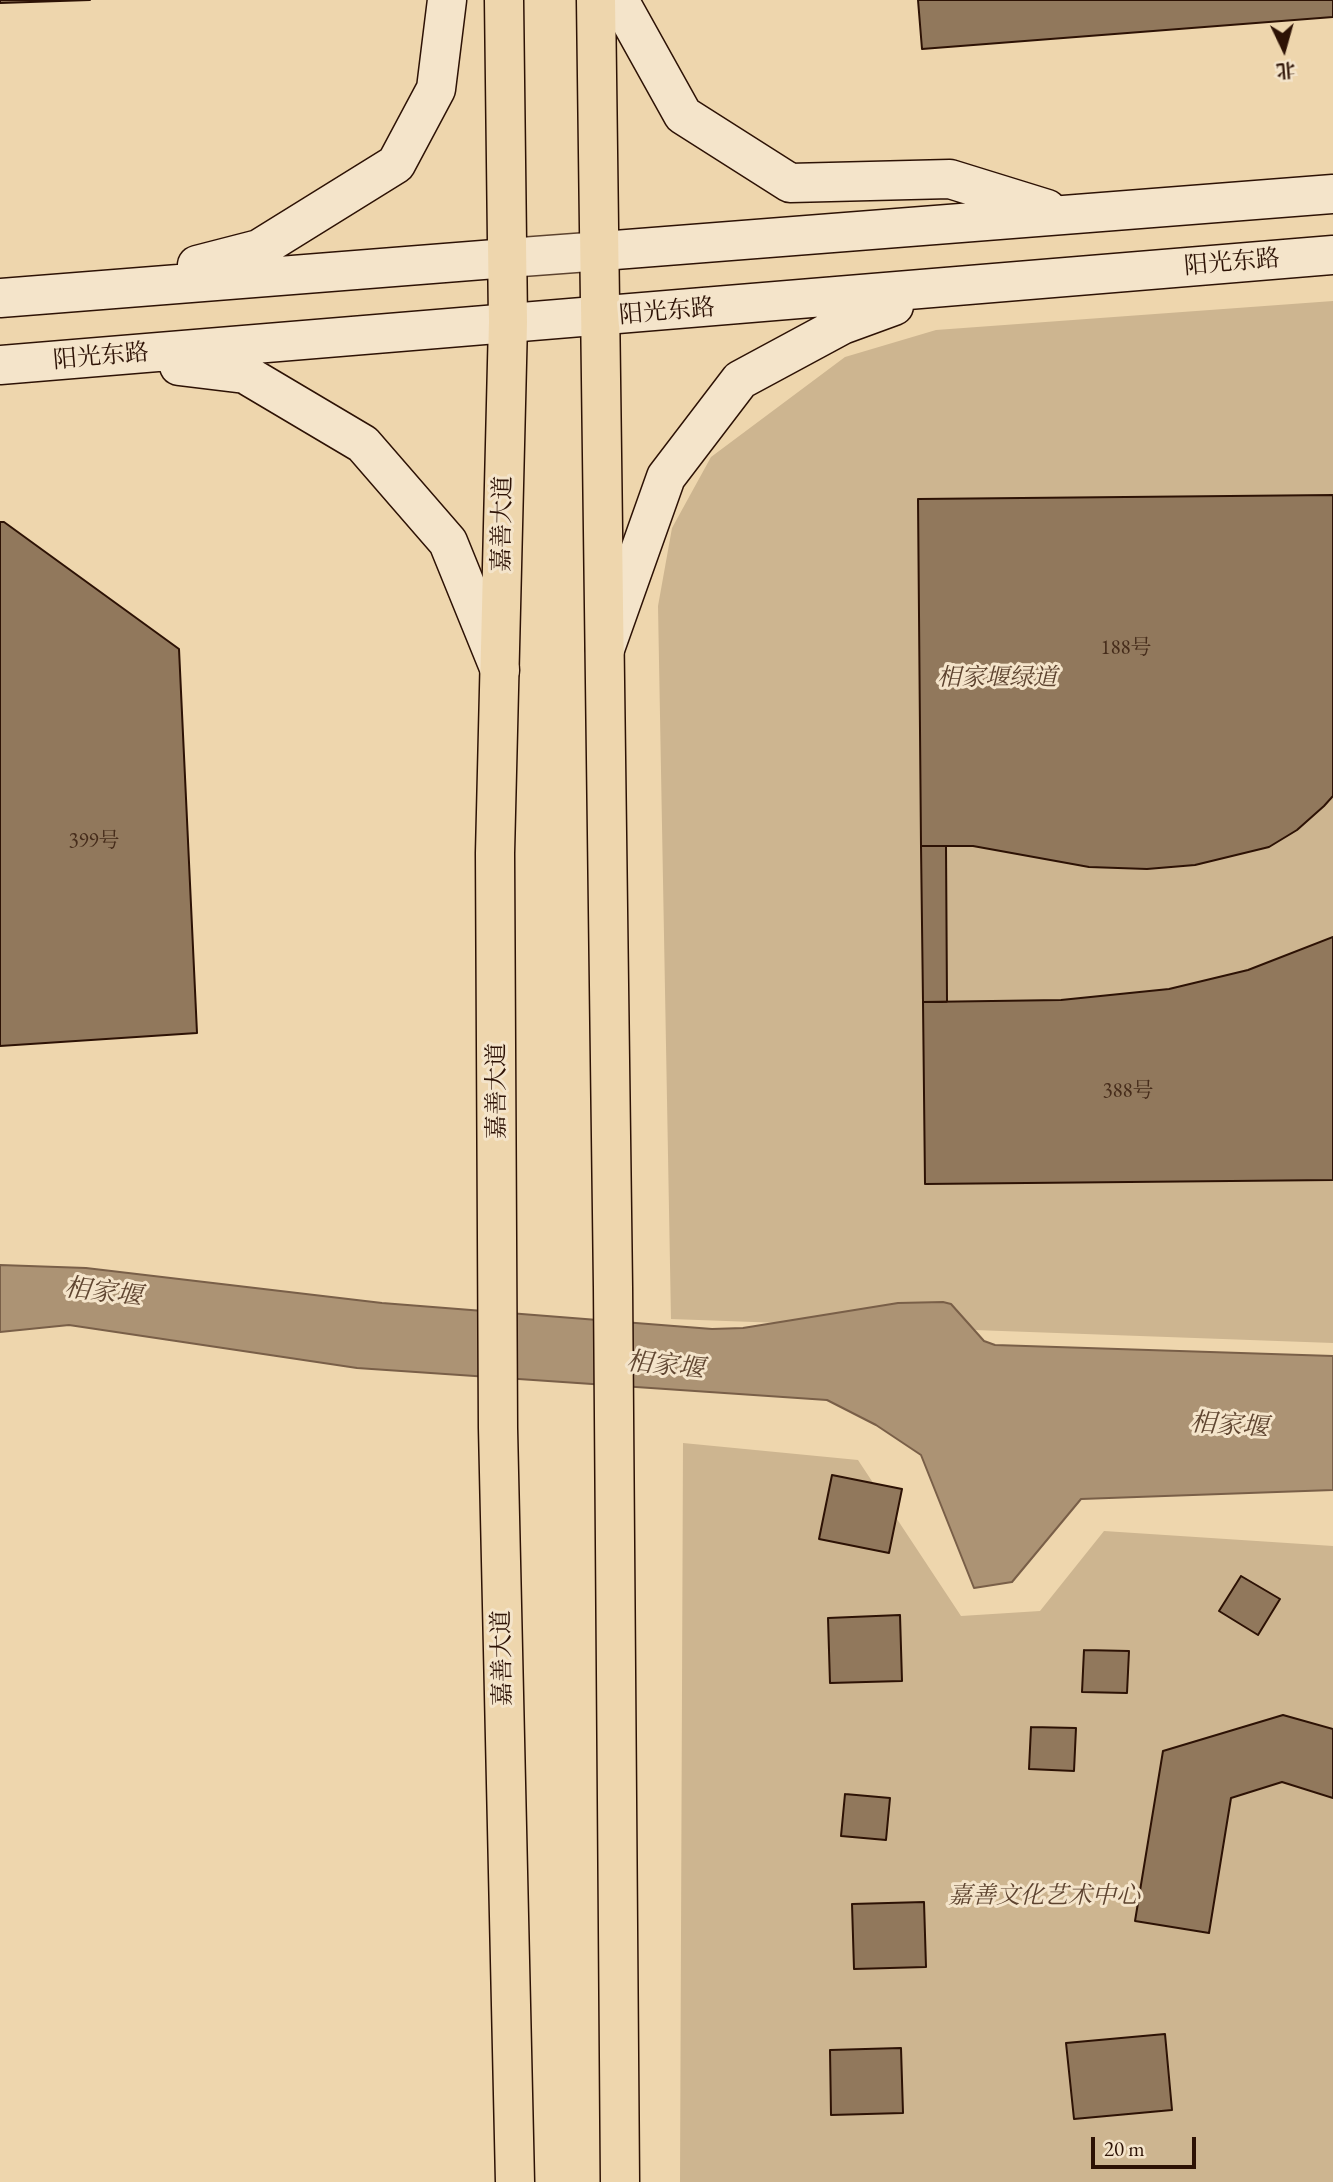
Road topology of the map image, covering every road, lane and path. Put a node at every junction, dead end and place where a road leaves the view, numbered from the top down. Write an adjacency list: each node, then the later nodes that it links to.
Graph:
1 (447, 0): 11 (main road)
2 (504, 0): 9 (main road, 嘉善大道)
3 (596, 0): 7 (main road)
4 (620, 0): 6 (main road)
5 (1333, 194): 6 (main road)
6 (1065, 215): 7 (main road)
7 (602, 251): 9 (main road); 13 (main road)
8 (1333, 255): 10 (main road, 阳光东路)
9 (508, 258): 11 (main road); 14 (main road, 嘉善大道)
10 (944, 288): 13 (main road, 阳光东路); 17 (main road)
11 (102, 290): 12 (main road)
12 (0, 298)
13 (601, 318): 14 (main road, 阳光东路); 17 (main road)
14 (508, 321): 15 (main road, 阳光东路); 18 (main road, 嘉善大道)
15 (104, 356): 16 (main road, 阳光东路); 18 (main road)
16 (0, 365)
17 (605, 651): 20 (main road)
18 (500, 670): 19 (main road, 嘉善大道)
19 (515, 2182)
20 (620, 2182)

